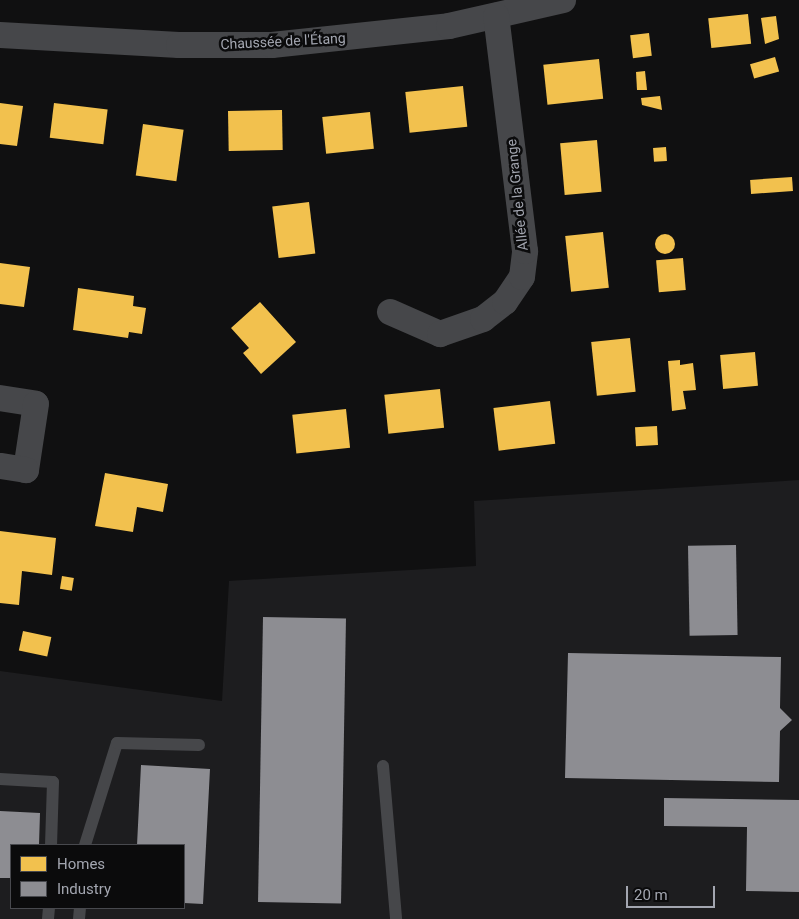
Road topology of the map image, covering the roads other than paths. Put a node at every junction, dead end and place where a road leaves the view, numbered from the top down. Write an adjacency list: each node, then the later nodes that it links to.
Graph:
1 (563, 0): 2 (street, Chaussée de l'Étang)
2 (496, 16): 3 (street, Chaussée de l'Étang); 4 (street, Allée de la Grange)
3 (0, 35)
4 (390, 312)
5 (0, 398): 6 (street)
6 (0, 466)
7 (199, 745): 11 (lane)
8 (383, 766): 12 (lane)
9 (0, 779): 10 (lane)
10 (51, 844)
11 (86, 844)
12 (396, 919)

